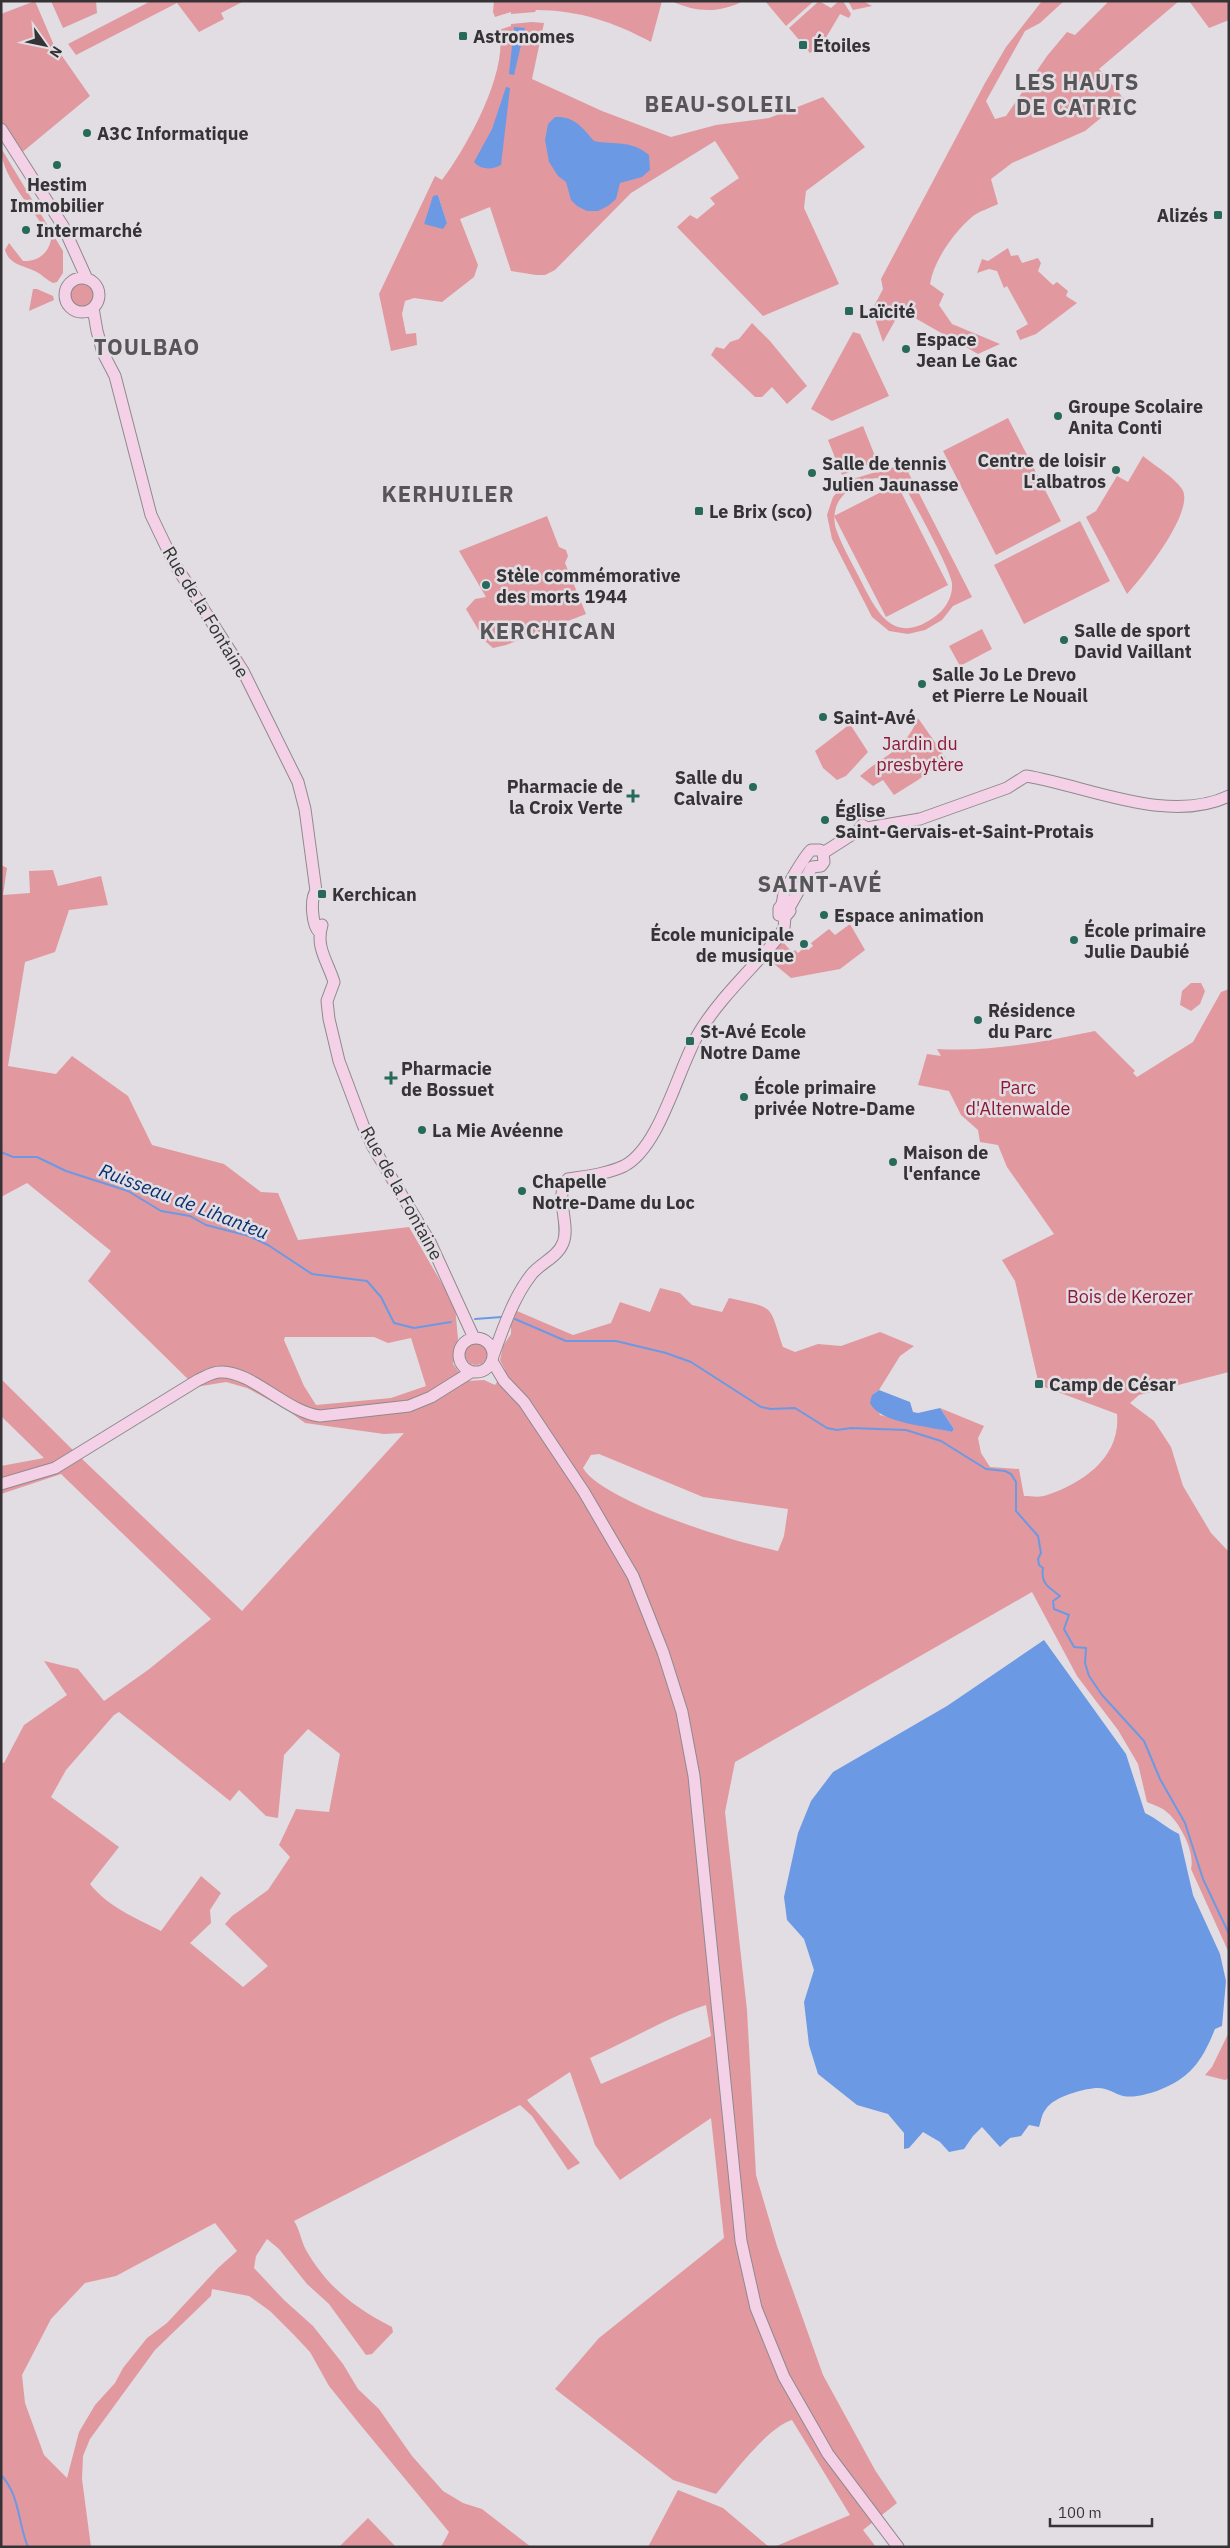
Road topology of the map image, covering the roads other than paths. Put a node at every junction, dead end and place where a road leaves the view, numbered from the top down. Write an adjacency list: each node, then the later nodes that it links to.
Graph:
1 (1, 129): 2 (main road)
2 (78, 258): 3 (main road); 4 (main road)
3 (87, 278): 4 (main road); 5 (main road)
4 (72, 282): 6 (main road)
5 (93, 308): 6 (main road); 7 (main road, Rue de la Fontaine)
6 (80, 312): 7 (main road, Rue de la Fontaine)
7 (97, 331): 9 (main road, Rue de la Fontaine)
8 (1229, 796): 10 (main road)
9 (460, 1310): 11 (main road, Rue de la Fontaine); 13 (main road, Rue de la Fontaine)
10 (501, 1333): 12 (main road); 14 (main road)
11 (474, 1338): 12 (main road); 13 (main road)
12 (487, 1342): 14 (main road)
13 (462, 1345): 15 (main road)
14 (493, 1359): 16 (main road); 17 (main road)
15 (460, 1363): 16 (main road); 18 (main road)
16 (476, 1372): 17 (main road); 18 (main road)
17 (504, 1381): 20 (main road)
18 (441, 1390): 19 (main road)
19 (1, 1484)
20 (898, 2547)

